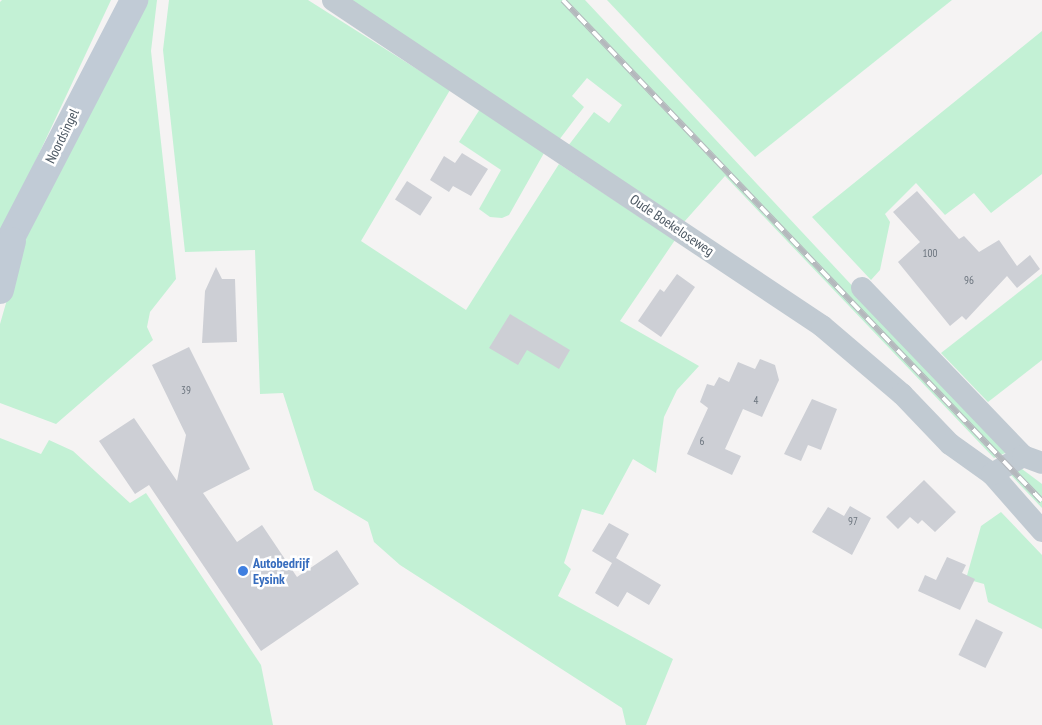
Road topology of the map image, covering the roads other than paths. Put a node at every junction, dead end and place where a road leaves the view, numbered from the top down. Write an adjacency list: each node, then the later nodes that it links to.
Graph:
1 (123, 0): 4 (main road, Noordsingel)
2 (134, 0): 4 (main road, Noordsingel)
3 (333, 0): 9 (street, Oude Boekeloseweg)
4 (112, 34): 5 (main road, Noordsingel)
5 (6, 248): 7 (main road, Noordsingel)
6 (862, 288): 8 (street)
7 (0, 290)
8 (1032, 459): 9 (street)
9 (992, 474): 10 (street, Oude Boekeloseweg)
10 (1042, 531)

